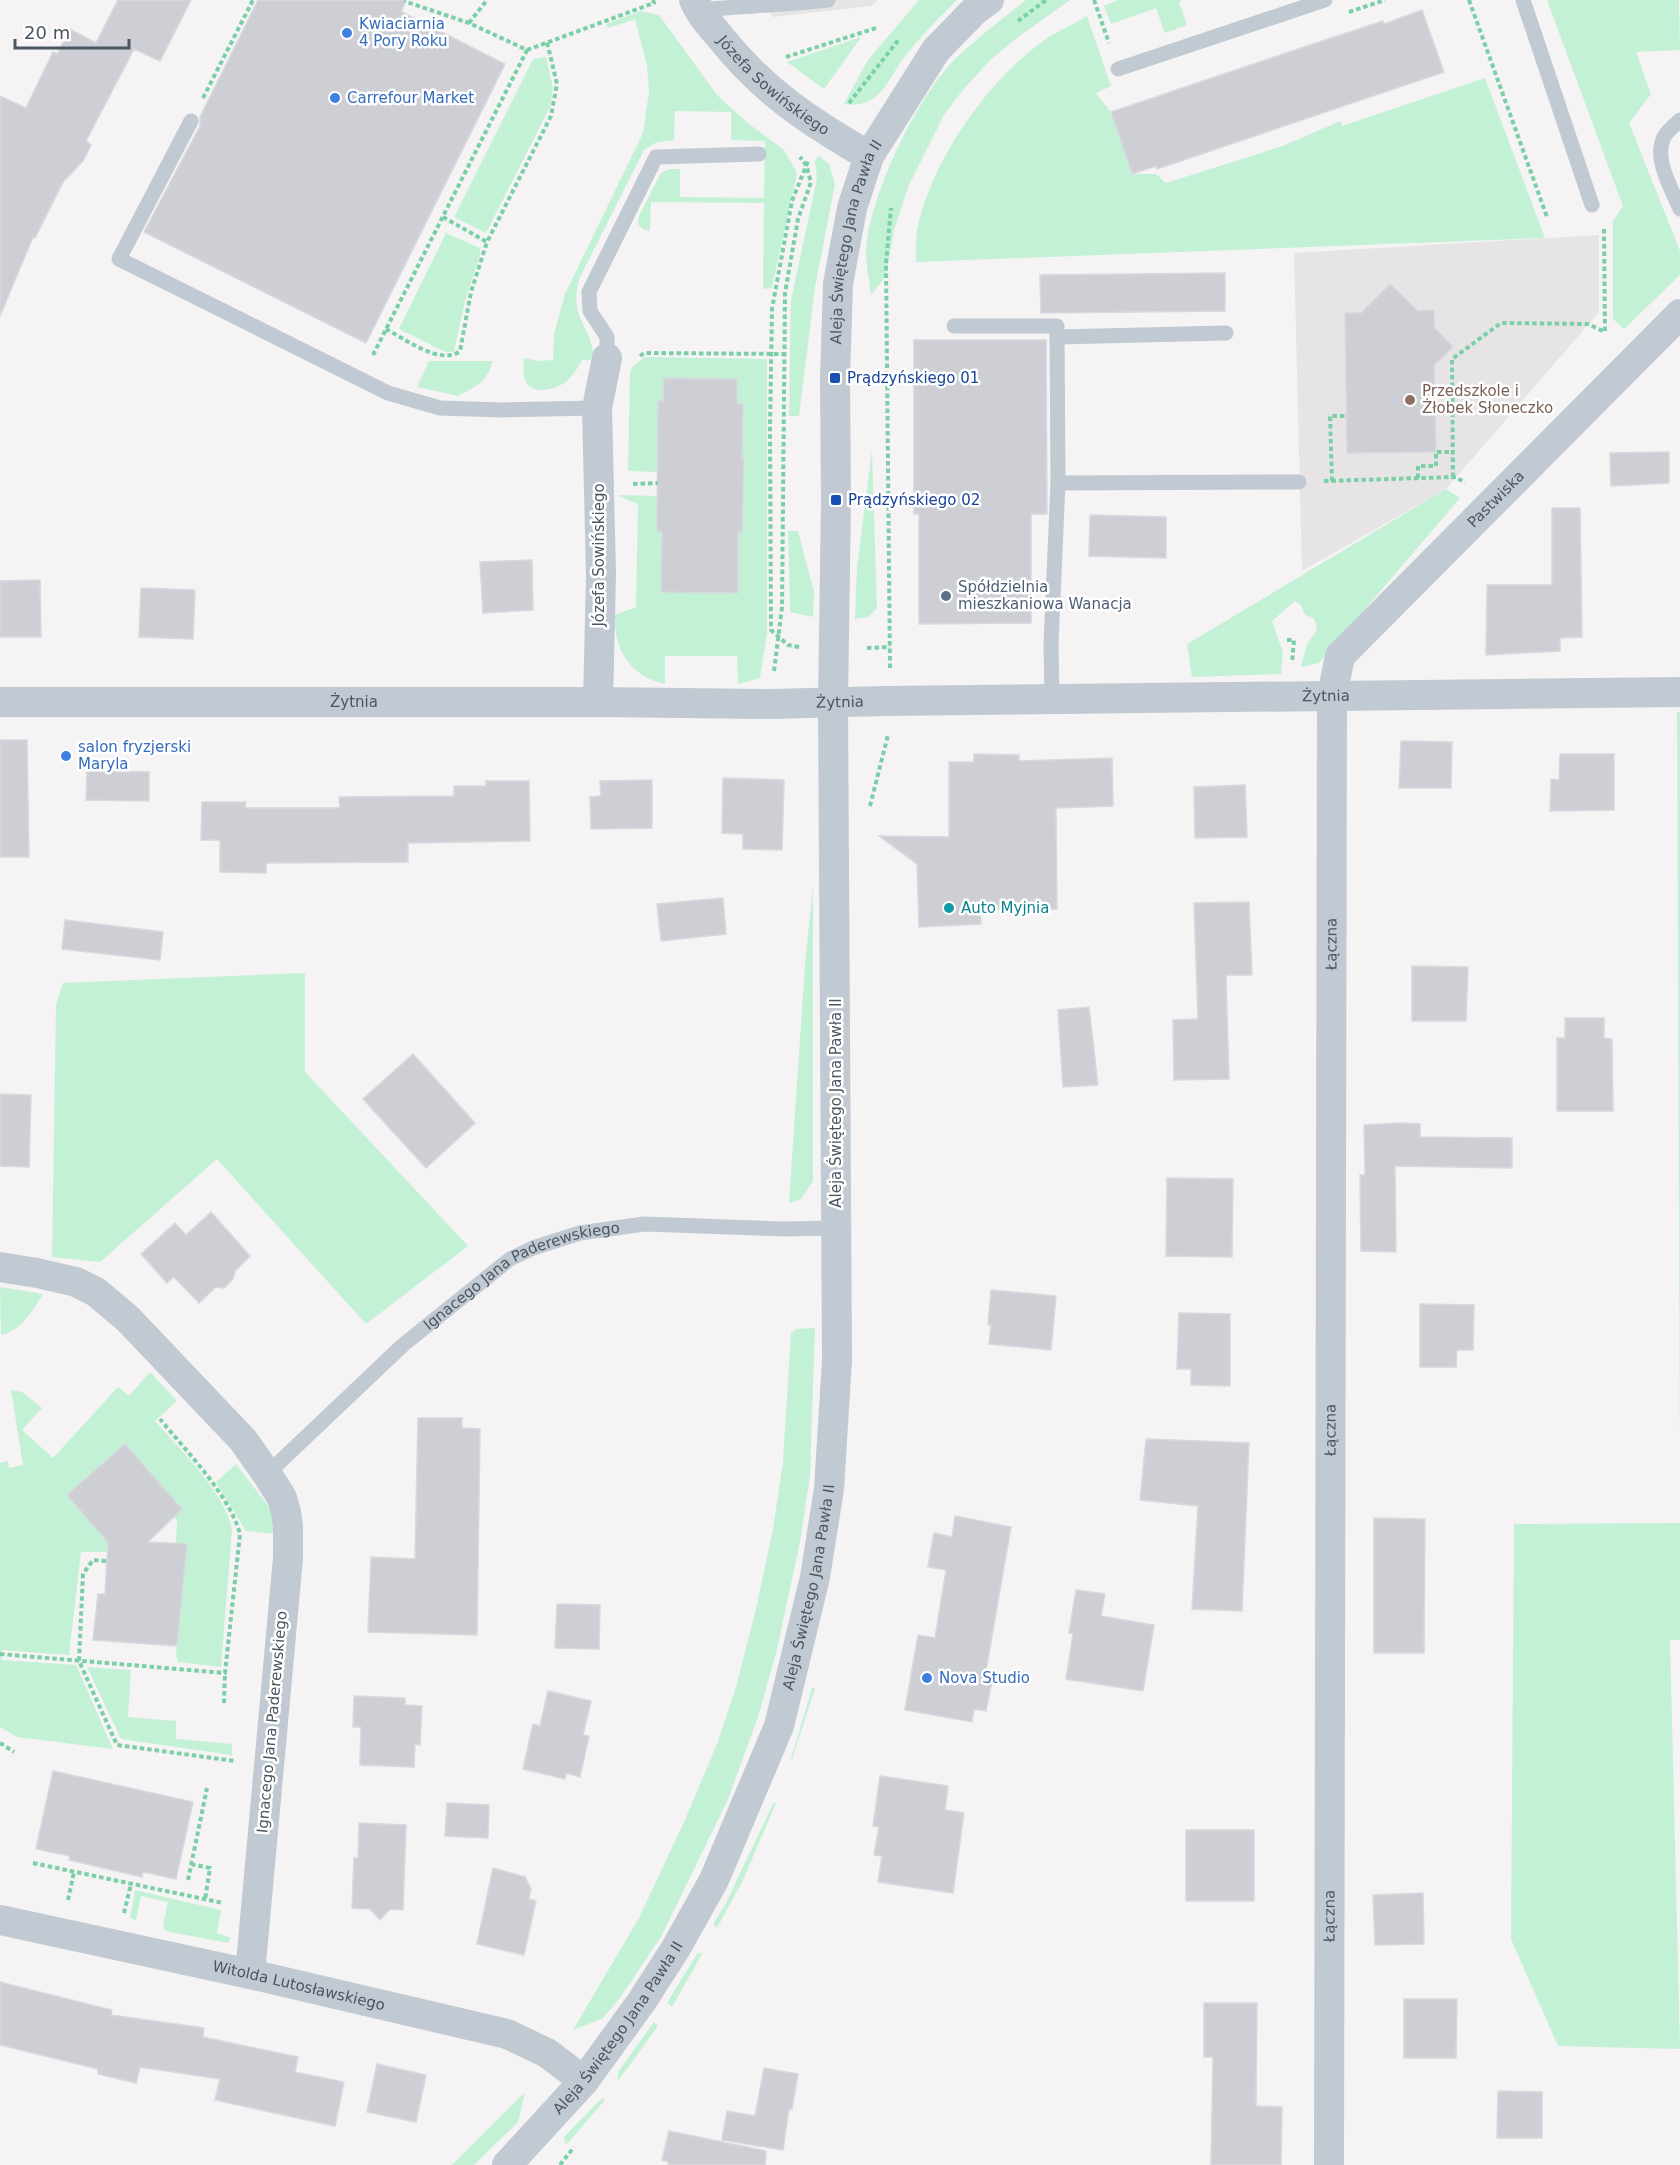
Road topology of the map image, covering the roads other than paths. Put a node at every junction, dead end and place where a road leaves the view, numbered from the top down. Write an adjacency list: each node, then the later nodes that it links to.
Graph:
1 (828, 0): 5 (lane)
2 (989, 0): 10 (street, Aleja Świętego Jana Pawła II)
3 (1325, 0): 6 (lane)
4 (1523, 0): 11 (lane)
5 (696, 5): 10 (street, Józefa Sowińskiego)
6 (1118, 69)
7 (1680, 120): 12 (lane)
8 (191, 121): 18 (lane)
9 (759, 154): 17 (lane)
10 (869, 156): 26 (street, Aleja Świętego Jana Pawła II)
11 (1592, 205)
12 (1680, 209)
13 (1680, 314): 22 (street, Pastwiska)
14 (954, 326): 16 (lane)
15 (1226, 333): 16 (lane)
16 (1057, 337): 20 (lane)
17 (620, 359): 18 (street, Józefa Sowińskiego)
18 (597, 408): 25 (street, Józefa Sowińskiego)
19 (1299, 482): 20 (lane)
20 (1058, 483): 23 (lane)
21 (1680, 692): 22 (street, Żytnia)
22 (1332, 696): 23 (street, Żytnia); 34 (street, Łączna)
23 (1052, 699): 26 (street, Żytnia)
24 (0, 702): 25 (street, Żytnia)
25 (598, 702): 26 (street, Żytnia)
26 (833, 703): 27 (street, Aleja Świętego Jana Pawła II)
27 (837, 1228): 29 (lane, Ignacego Jana Paderewskiego); 32 (street, Aleja Świętego Jana Pawła II)
28 (0, 1267): 29 (street, Ignacego Jana Paderewskiego)
29 (267, 1474): 31 (street, Ignacego Jana Paderewskiego)
30 (0, 1920): 31 (street, Witolda Lutosławskiego)
31 (250, 1974): 32 (street, Witolda Lutosławskiego)
32 (584, 2081): 33 (street, Aleja Świętego Jana Pawła II)
33 (507, 2165)
34 (1329, 2165)

